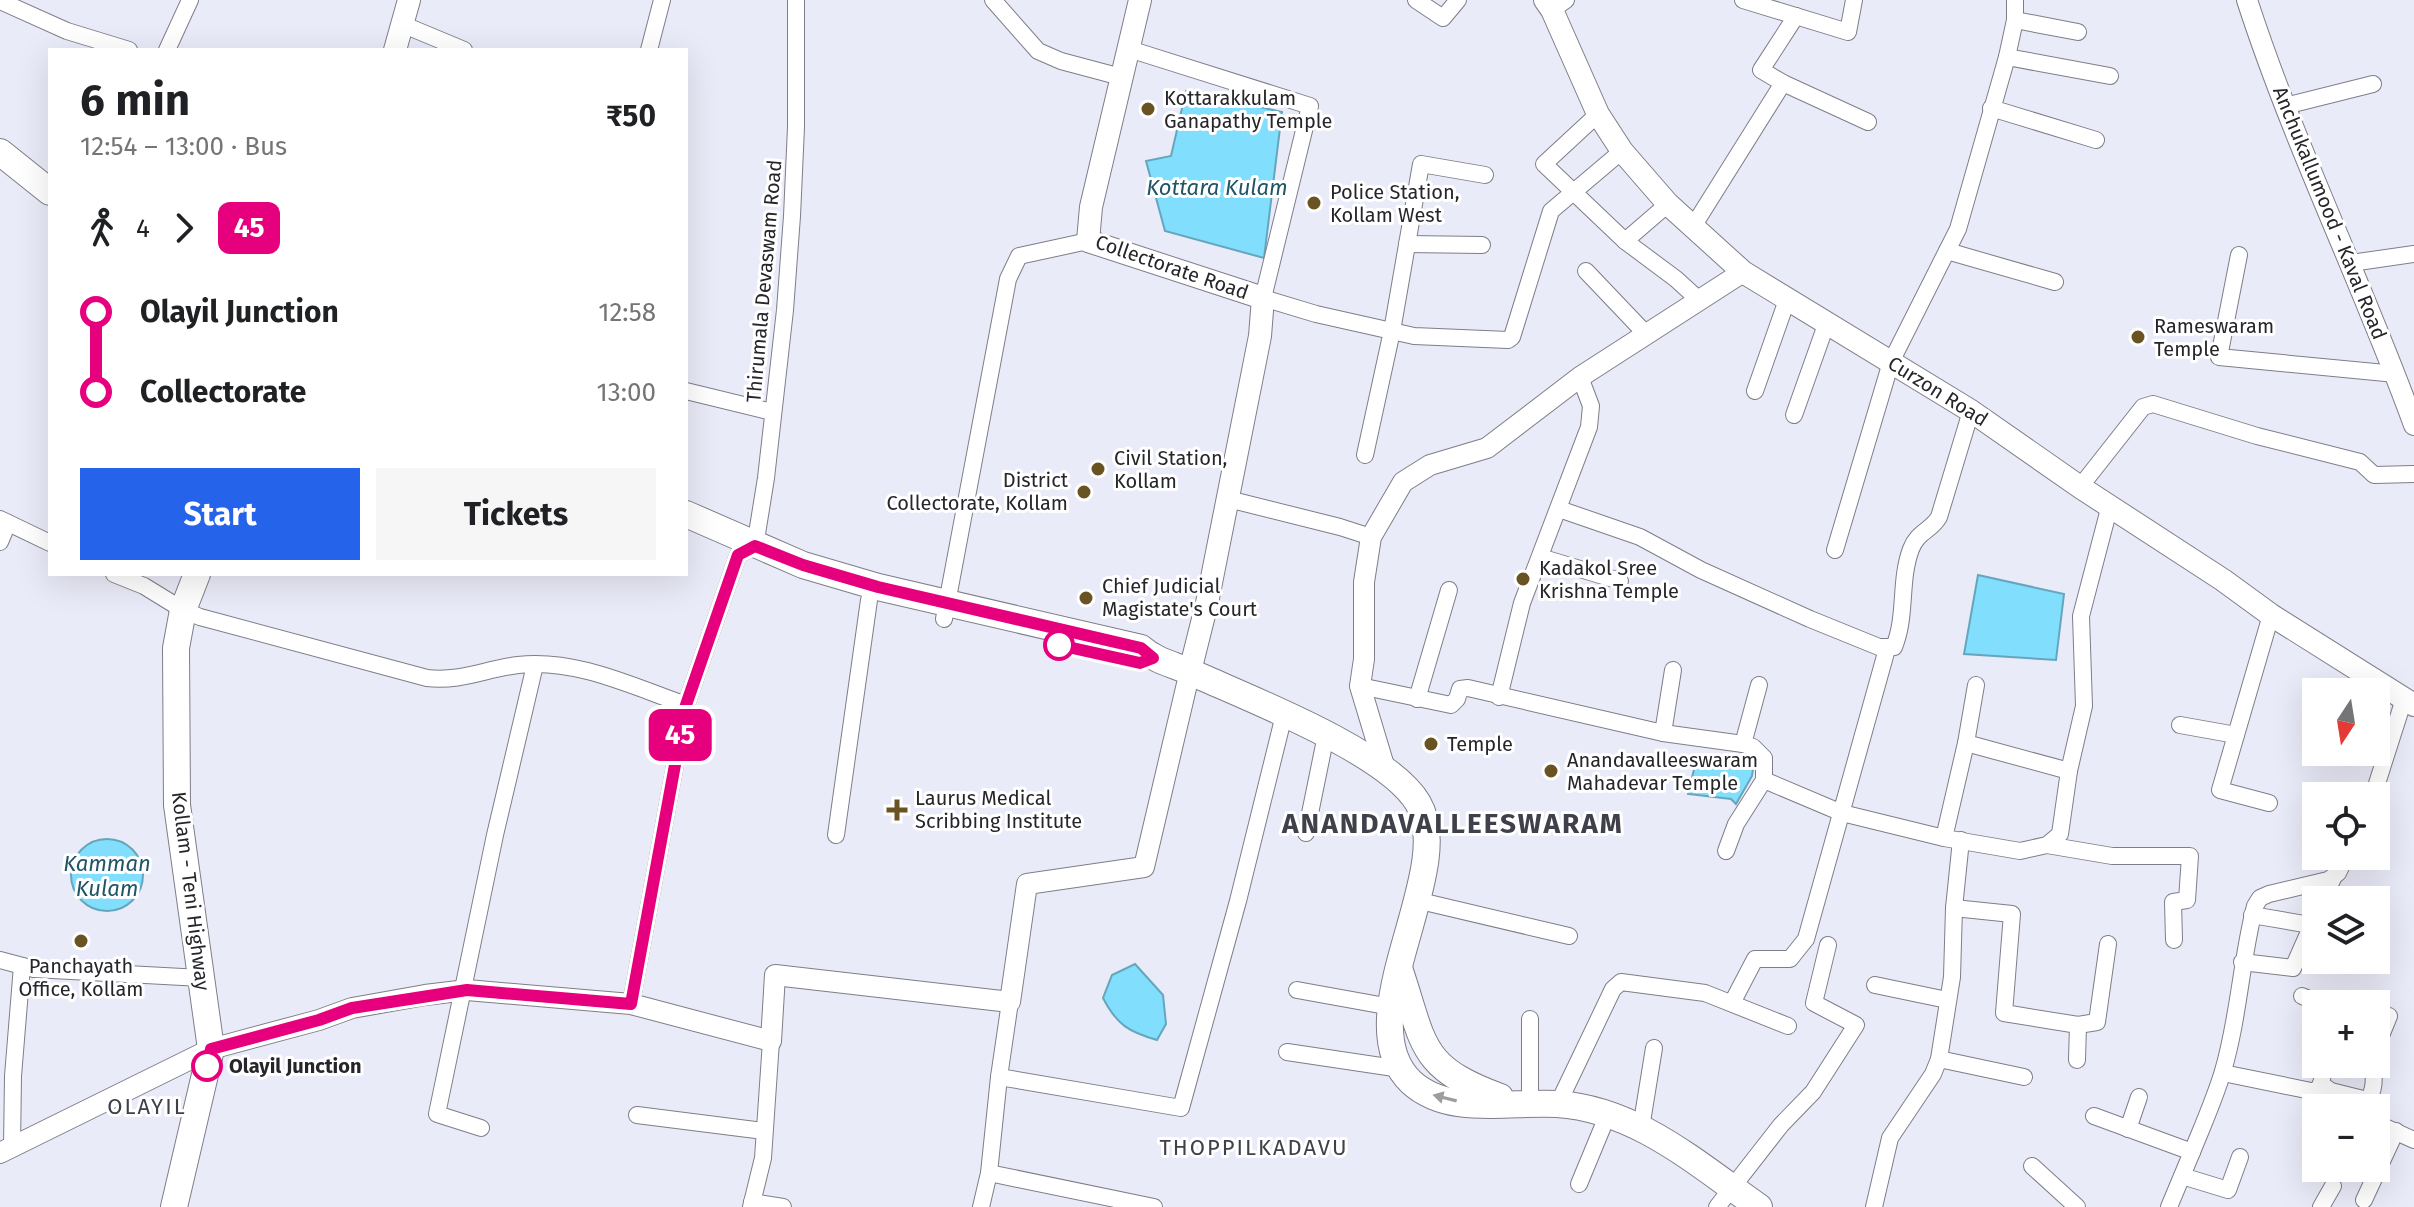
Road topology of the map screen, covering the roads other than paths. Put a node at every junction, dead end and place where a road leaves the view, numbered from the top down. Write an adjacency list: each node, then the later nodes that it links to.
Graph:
1 (190, 0): 20 (street)
2 (409, 0): 17 (main road)
3 (662, 0): 23 (street)
4 (796, 0): 67 (street, Thirumala Devaswam Road)
5 (993, 0): 27 (street)
6 (1140, 0): 24 (main road, Collectorate Road)
7 (1416, 0): 8 (street)
8 (1458, 0)
9 (1743, 0): 15 (street)
10 (1854, 0): 15 (street)
11 (2015, 0): 16 (street)
12 (2247, 0): 30 (street, Anchukallumood - Kaval Road)
13 (0, 1): 19 (street)
14 (1554, 3): 32 (main road, Curzon Road)
15 (1796, 16): 28 (street)
16 (2015, 20): 18 (street); 25 (street)
17 (404, 25): 21 (main road); 22 (street)
18 (2078, 32)
19 (122, 48)
20 (168, 48)
21 (396, 48)
22 (459, 48)
23 (650, 48)
24 (1129, 49): 27 (main road, Collectorate Road); 55 (street)
25 (2007, 57): 26 (street); 31 (street)
26 (2110, 76)
27 (1121, 77): 44 (main road, Collectorate Road)
28 (1783, 83): 33 (street); 43 (street)
29 (2373, 84): 30 (street)
30 (2285, 106): 51 (street, Anchukallumood - Kaval Road)
31 (1991, 108): 35 (street); 48 (street)
32 (1598, 114): 36 (main road, Curzon Road); 41 (street)
33 (1868, 122)
34 (0, 131): 38 (main road)
35 (2096, 140)
36 (1622, 151): 41 (street); 42 (main road, Curzon Road)
37 (0, 152): 40 (main road)
38 (48, 168)
39 (1485, 175): 46 (street)
40 (48, 190)
41 (1574, 191): 45 (street); 59 (street)
42 (1668, 204): 43 (main road, Curzon Road); 45 (street)
43 (1694, 225): 53 (main road, Curzon Road)
44 (1088, 241): 55 (main road, Collectorate Road); 91 (street)
45 (1625, 241): 56 (street)
46 (1407, 244): 47 (street); 59 (street)
47 (1482, 245)
48 (1947, 251): 54 (street); 61 (street)
49 (2414, 254): 51 (street)
50 (2239, 255): 62 (street)
51 (2351, 263): 62 (street, Anchukallumood - Kaval Road)
52 (1586, 271): 60 (street)
53 (1743, 272): 56 (street); 57 (main road, Curzon Road)
54 (2055, 282)
55 (1263, 298): 59 (street); 73 (main road, Collectorate Road)
56 (1699, 300): 60 (street)
57 (1787, 300): 58 (main road, Curzon Road); 65 (street)
58 (1827, 322): 61 (main road, Curzon Road); 68 (street)
59 (1392, 331): 70 (street)
60 (1646, 334): 63 (street)
61 (1891, 362): 66 (main road, Curzon Road); 83 (street)
62 (2396, 374): 69 (street, Anchukallumood - Kaval Road)
63 (1580, 377): 75 (street); 79 (street)
64 (688, 391): 67 (street)
65 (1755, 391)
66 (1971, 411): 72 (main road, Curzon Road); 93 (street)
67 (772, 412): 82 (street, Thirumala Devaswam Road)
68 (1794, 415)
69 (2414, 425)
70 (1365, 455)
71 (2414, 474): 72 (street)
72 (2080, 487): 74 (main road, Curzon Road)
73 (1228, 499): 79 (street); 96 (main road, Collectorate Road)
74 (2110, 505): 92 (main road, Curzon Road); 112 (street)
75 (1559, 509): 84 (street); 93 (street)
76 (688, 515): 82 (main road)
77 (4, 521): 80 (street); 81 (street)
78 (688, 532): 82 (main road)
79 (1371, 537): 99 (street)
80 (0, 542)
81 (48, 542)
82 (746, 550): 89 (main road); 91 (main road); 103 (street, Thirumala Devaswam Road)
83 (1835, 550)
84 (1540, 557): 87 (street); 100 (street)
85 (119, 576): 90 (street)
86 (196, 576): 90 (main road, Kollam - Teni Highway)
87 (1620, 581)
88 (1449, 590): 101 (street)
89 (869, 600): 91 (main road); 118 (street)
90 (183, 610): 94 (street); 138 (main road, Kollam - Teni Highway)
91 (946, 611): 96 (main road)
92 (2271, 615): 102 (main road, Curzon Road); 108 (street)
93 (1887, 649): 116 (street)
94 (535, 665): 103 (street); 141 (street)
95 (1673, 670): 106 (street)
96 (1190, 671): 104 (main road); 143 (street)
97 (1759, 685): 110 (street)
98 (1976, 685): 109 (street)
99 (1360, 686): 101 (street); 111 (street)
100 (1499, 697): 101 (street); 106 (street)
101 (1417, 699)
102 (2409, 702): 114 (street)
103 (686, 705): 145 (street, Thirumala Devaswam Road)
104 (1284, 715): 107 (main road); 158 (street)
105 (2180, 725): 108 (street)
106 (1663, 733): 110 (street)
107 (1326, 735): 111 (main road); 117 (street)
108 (2236, 735): 115 (street)
109 (1966, 743): 112 (street); 119 (street)
110 (1743, 744): 113 (street)
111 (1385, 769): 125 (main road)
112 (2069, 771): 120 (street)
113 (1764, 780): 116 (street); 121 (street)
114 (2378, 782)
115 (2269, 803)
116 (1842, 813): 119 (street); 144 (street)
117 (1306, 833)
118 (836, 835)
119 (1952, 839): 120 (street); 126 (street)
120 (2047, 845): 130 (street)
121 (1726, 851)
122 (2338, 870): 123 (street)
123 (2334, 876): 124 (street); 127 (street)
124 (2329, 886)
125 (1416, 900): 129 (street); 137 (main road)
126 (1954, 908): 142 (street); 148 (street)
127 (2252, 915): 128 (street); 135 (street)
128 (2302, 921)
129 (1569, 936)
130 (2174, 940)
131 (2108, 944): 148 (street)
132 (1828, 945): 184 (street)
133 (2302, 949): 135 (street)
134 (0, 960): 136 (street)
135 (2242, 962): 157 (street)
136 (22, 966): 138 (street); 176 (street)
137 (1398, 967): 146 (main road); 164 (main road)
138 (201, 978): 152 (main road, Kollam - Teni Highway)
139 (1875, 985): 142 (street)
140 (1297, 990): 146 (street)
141 (463, 991): 145 (street); 152 (street); 169 (street)
142 (1947, 1000): 154 (street)
143 (1010, 1002): 150 (street); 158 (street)
144 (1732, 1003): 149 (street); 165 (street)
145 (631, 1004): 150 (street)
146 (1391, 1007): 156 (main road)
147 (1530, 1019): 164 (street)
148 (2078, 1025): 155 (street)
149 (1788, 1026)
150 (771, 1041): 173 (street)
151 (1654, 1048): 170 (street)
152 (211, 1049): 176 (street); 187 (main road, Kollam - Teni Highway)
153 (1287, 1052): 156 (street)
154 (1939, 1059): 159 (street); 192 (street)
155 (2077, 1060)
156 (1401, 1069): 164 (main road, one-way to 156)
157 (2223, 1073): 161 (street); 177 (street)
158 (999, 1077): 180 (street)
159 (2024, 1077)
160 (2322, 1078): 161 (street)
161 (2321, 1084): 162 (street)
162 (2350, 1094)
163 (2139, 1097): 171 (street)
164 (1526, 1104): 165 (main road)
165 (1558, 1104): 166 (main road)
166 (1608, 1114): 170 (main road); 182 (street)
167 (637, 1115): 173 (street)
168 (2094, 1116): 171 (street)
169 (481, 1128)
170 (1641, 1128): 184 (main road)
171 (2128, 1129): 177 (street)
172 (2390, 1129): 174 (street)
173 (764, 1131): 186 (street)
174 (2396, 1131): 175 (street); 185 (street)
175 (2414, 1140)
176 (6, 1150)
177 (2192, 1152): 181 (street)
178 (2240, 1157): 181 (street)
179 (2032, 1166): 193 (street)
180 (989, 1173): 189 (street); 190 (street)
181 (2182, 1176): 194 (street)
182 (1579, 1184)
183 (2333, 1186): 195 (street)
184 (1725, 1198): 191 (main road)
185 (2364, 1200)
186 (752, 1204): 188 (street)
187 (174, 1207)
188 (783, 1207)
189 (981, 1207)
190 (1154, 1207)
191 (1759, 1207)
192 (1874, 1207)
193 (2077, 1207)
194 (2169, 1207)
195 (2321, 1207)

